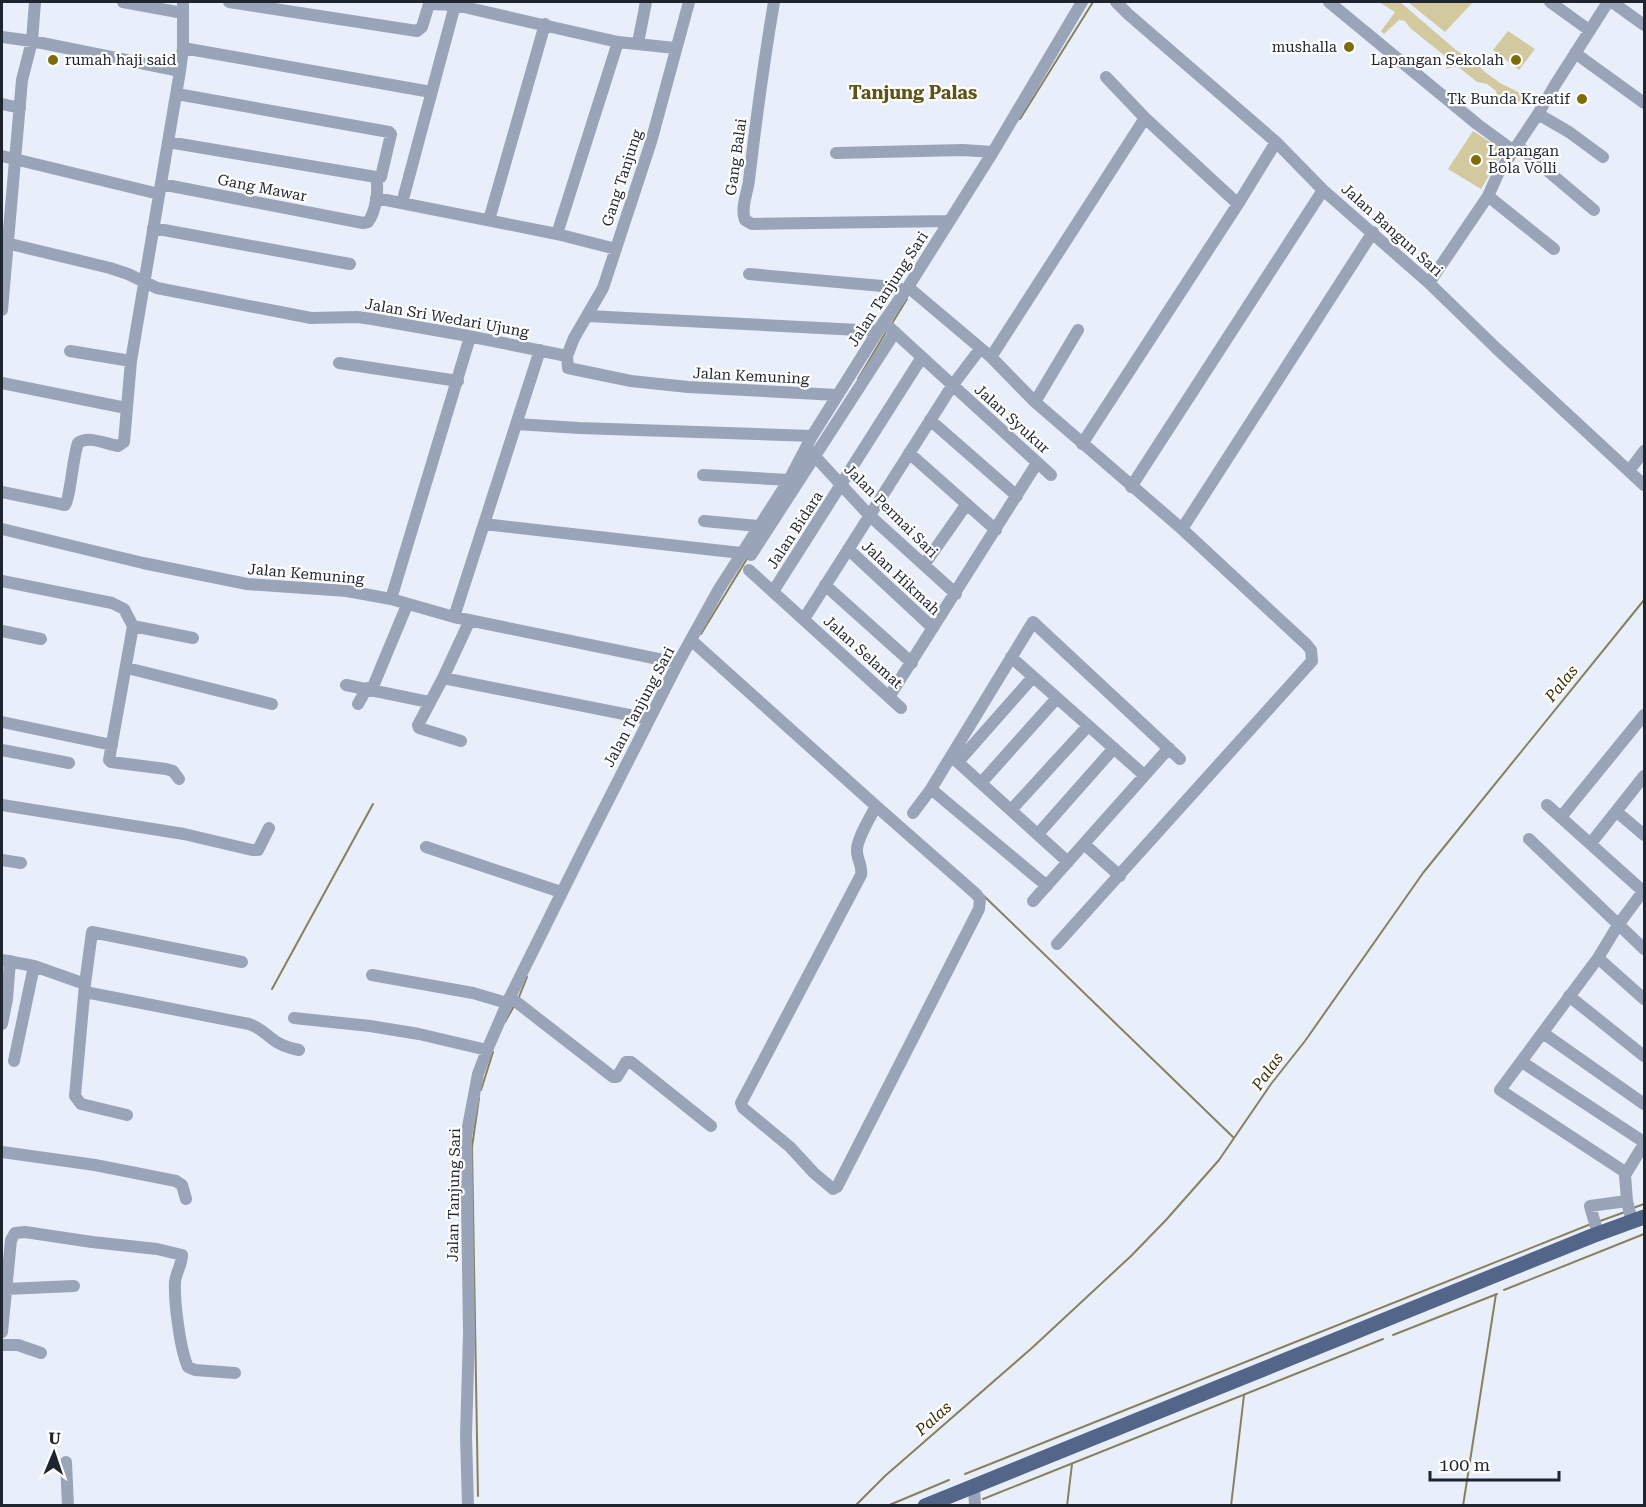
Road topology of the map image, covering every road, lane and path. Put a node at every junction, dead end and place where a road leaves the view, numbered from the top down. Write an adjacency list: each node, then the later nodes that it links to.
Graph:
1 (35, 2): 19 (street)
2 (123, 2): 14 (street)
3 (230, 2): 13 (street)
4 (646, 2): 21 (street)
5 (689, 2): 23 (street, Gang Tanjung)
6 (774, 2): 51 (street, Gang Balai)
7 (1082, 2): 37 (street, Jalan Tanjung Sari)
8 (1116, 2): 35 (street, Jalan Bangun Sari)
9 (1329, 2): 36 (street)
10 (1550, 2): 17 (street)
11 (1610, 2): 16 (street); 17 (street)
12 (452, 3): 13 (street); 15 (street); 27 (street)
13 (263, 4)
14 (183, 7): 22 (street)
15 (545, 24): 20 (street); 50 (street)
16 (1644, 25)
17 (1590, 30): 24 (street)
18 (2, 37): 19 (street)
19 (32, 41): 25 (street); 31 (street)
20 (618, 42): 21 (street); 54 (street)
21 (638, 43): 23 (street)
22 (183, 48): 25 (street); 27 (street)
23 (675, 48): 56 (street, Gang Tanjung)
24 (1575, 53): 29 (street); 32 (street)
25 (180, 71): 28 (street)
26 (1106, 77): 33 (street)
27 (431, 92): 47 (street)
28 (177, 94): 34 (street); 42 (street)
29 (1644, 103)
30 (2, 104): 31 (street)
31 (20, 108): 41 (street)
32 (1538, 114): 36 (street); 40 (street)
33 (1146, 118): 48 (street); 73 (street)
34 (168, 142): 42 (street); 43 (street)
35 (1276, 142): 44 (street, Jalan Bangun Sari); 48 (street)
36 (1515, 148): 45 (street); 49 (street)
37 (993, 152): 38 (street); 51 (street, Jalan Tanjung Sari)
38 (836, 153)
39 (2, 156): 41 (street, Gang Mawar)
40 (1603, 157)
41 (15, 159): 43 (street, Gang Mawar); 55 (street)
42 (376, 177): 46 (street)
43 (160, 189): 46 (street, Gang Mawar); 52 (street)
44 (1323, 190): 53 (street, Jalan Bangun Sari); 95 (street)
45 (1488, 196): 57 (street); 61 (street)
46 (376, 198): 47 (street)
47 (402, 203): 50 (street)
48 (1238, 204): 84 (street)
49 (1594, 210)
50 (489, 220): 54 (street)
51 (949, 221): 62 (street, Jalan Tanjung Sari)
52 (153, 228): 58 (street); 60 (street)
53 (1373, 232): 61 (street, Jalan Bangun Sari); 104 (street)
54 (557, 234): 56 (street)
55 (4, 242): 60 (street, Jalan Sri Wedari Ujung); 63 (street)
56 (616, 249): 64 (street, Gang Tanjung)
57 (1554, 249)
58 (350, 264)
59 (749, 274): 62 (street)
60 (145, 282): 67 (street, Jalan Sri Wedari Ujung); 74 (street)
61 (1429, 283): 89 (street, Jalan Bangun Sari)
62 (906, 289): 65 (street, Jalan Tanjung Sari); 68 (street)
63 (2, 310)
64 (588, 316): 65 (street); 71 (street, Gang Tanjung)
65 (887, 328): 72 (street, Jalan Syukur); 79 (street, Jalan Tanjung Sari); 85 (street)
66 (1078, 330): 80 (street)
67 (470, 337): 69 (street, Jalan Sri Wedari Ujung); 76 (street)
68 (980, 348): 73 (street); 78 (street)
69 (540, 350): 71 (street, Jalan Sri Wedari Ujung); 83 (street)
70 (70, 351): 74 (street)
71 (567, 356): 79 (street, Jalan Kemuning)
72 (922, 357): 78 (street, Jalan Syukur); 93 (street, Jalan Bidara)
73 (991, 357): 80 (street)
74 (131, 362): 81 (street)
75 (339, 363): 76 (street)
76 (458, 381): 114 (street)
77 (2, 383): 81 (street)
78 (952, 386): 82 (street); 88 (street, Jalan Syukur)
79 (837, 395): 85 (street, Jalan Tanjung Sari)
80 (1035, 402): 84 (street)
81 (126, 408): 96 (street)
82 (930, 420): 87 (street); 97 (street)
83 (516, 424): 85 (street); 101 (street)
84 (1082, 444): 95 (street)
85 (811, 449): 92 (street, Jalan Tanjung Sari); 93 (street, Jalan Permai Sari); 105 (street)
86 (1644, 451): 89 (street)
87 (909, 453): 98 (street); 99 (street)
88 (1038, 463): 91 (street, Jalan Syukur); 97 (street)
89 (1629, 471): 94 (street, Jalan Bangun Sari)
90 (703, 475): 92 (street)
91 (1051, 475)
92 (789, 480): 105 (street, Jalan Tanjung Sari)
93 (842, 485): 99 (street, Jalan Permai Sari); 112 (street, Jalan Bidara)
94 (1644, 485)
95 (1131, 487): 104 (street)
96 (2, 492)
97 (1017, 496): 103 (street)
98 (966, 505): 103 (street); 108 (street)
99 (869, 515): 106 (street); 108 (street, Jalan Permai Sari)
100 (704, 521): 105 (street)
101 (484, 524): 107 (street); 116 (street)
102 (2, 529): 114 (street, Jalan Kemuning)
103 (996, 530): 113 (street)
104 (1182, 530): 173 (street)
105 (759, 531): 107 (street, Jalan Tanjung Sari)
106 (848, 549): 111 (street); 120 (street, Jalan Hikmah)
107 (746, 554): 124 (street, Jalan Tanjung Sari)
108 (924, 566): 113 (street, Jalan Permai Sari)
109 (749, 570): 112 (street, Jalan Selamat)
110 (2, 581): 119 (street)
111 (825, 585): 117 (street); 127 (street)
112 (774, 590): 117 (street, Jalan Selamat)
113 (956, 594): 120 (street)
114 (391, 600): 115 (street, Jalan Kemuning)
115 (407, 605): 116 (street, Jalan Kemuning); 132 (street)
116 (454, 617): 118 (street, Jalan Kemuning)
117 (804, 619): 133 (street, Jalan Selamat)
118 (470, 620): 126 (street, Jalan Kemuning); 130 (street)
119 (133, 626): 122 (street); 128 (street)
120 (933, 628): 127 (street)
121 (2, 631): 123 (street)
122 (193, 638)
123 (41, 639)
124 (694, 643): 126 (street, Jalan Tanjung Sari); 158 (street)
125 (1011, 657): 129 (street); 146 (street); 148 (street)
126 (678, 663): 140 (street, Jalan Tanjung Sari)
127 (912, 663): 133 (street)
128 (126, 668): 136 (street); 144 (street)
129 (1034, 677): 134 (street); 148 (street)
130 (443, 678): 135 (street); 140 (street)
131 (346, 685): 132 (street)
132 (370, 689): 135 (street); 137 (street)
133 (890, 697): 138 (street, Jalan Selamat)
134 (1057, 698): 142 (street); 154 (street)
135 (429, 702): 143 (street)
136 (272, 704)
137 (358, 704)
138 (901, 708)
139 (1644, 715): 162 (street)
140 (649, 719): 176 (street, Jalan Tanjung Sari)
141 (2, 722): 144 (street)
142 (1088, 726): 145 (street); 159 (street)
143 (461, 741)
144 (112, 745): 152 (street)
145 (1114, 748): 151 (street); 164 (street)
146 (1168, 748): 149 (street); 151 (street)
147 (2, 750): 150 (street)
148 (954, 759): 154 (street); 155 (street)
149 (1180, 759)
150 (69, 763)
151 (1144, 775): 168 (street)
152 (179, 779)
153 (1644, 779): 160 (street)
154 (981, 783): 159 (street)
155 (931, 789): 161 (street); 174 (street)
156 (2, 805): 163 (street)
157 (1547, 805): 162 (street)
158 (876, 806): 158 (street)
159 (1011, 810): 164 (street)
160 (1617, 812): 165 (street); 167 (street)
161 (913, 813)
162 (1561, 817): 167 (street)
163 (269, 828)
164 (1038, 834): 171 (street)
165 (1644, 835)
166 (1529, 839): 178 (street)
167 (1591, 843): 175 (street)
168 (1084, 844): 171 (street); 173 (street)
169 (426, 847): 176 (street)
170 (2, 860): 172 (street)
171 (1068, 862): 174 (street)
172 (21, 863)
173 (1120, 876): 179 (street)
174 (1047, 886): 177 (street)
175 (1644, 891): 178 (street)
176 (561, 892): 189 (street, Jalan Tanjung Sari)
177 (1034, 902)
178 (1618, 925): 180 (street); 181 (street)
179 (1057, 944)
180 (1644, 949)
181 (1598, 958): 187 (street); 188 (street)
182 (6, 961): 184 (street); 191 (street)
183 (242, 962): 186 (street)
184 (34, 966): 186 (street); 196 (street)
185 (372, 975): 189 (street)
186 (85, 988): 193 (street); 199 (street)
187 (1569, 996): 192 (street); 195 (street)
188 (1644, 999)
189 (509, 1000): 194 (street, Jalan Tanjung Sari); 200 (street)
190 (294, 1018): 194 (street)
191 (2, 1024)
192 (1543, 1033): 197 (street); 198 (street)
193 (299, 1050)
194 (487, 1050): 218 (street, Jalan Tanjung Sari)
195 (1644, 1056)
196 (14, 1061)
197 (1522, 1062): 201 (street); 203 (street)
198 (1644, 1104)
199 (127, 1115)
200 (711, 1126)
201 (1644, 1143): 203 (street)
202 (2, 1152): 204 (street)
203 (1626, 1172): 205 (street)
204 (186, 1199)
205 (1627, 1201): 206 (street); 207 (street)
206 (1638, 1219): 207 (main road)
207 (1598, 1234): 216 (main road)
208 (5, 1258): 210 (street); 214 (street)
209 (74, 1286): 210 (street)
210 (6, 1289): 211 (street)
211 (2, 1332)
212 (2, 1345): 213 (street)
213 (41, 1353)
214 (236, 1373)
215 (66, 1462): 217 (street)
216 (974, 1486): 219 (main road); 220 (street)
217 (68, 1506)
218 (468, 1506)
219 (925, 1506)
220 (975, 1506)

